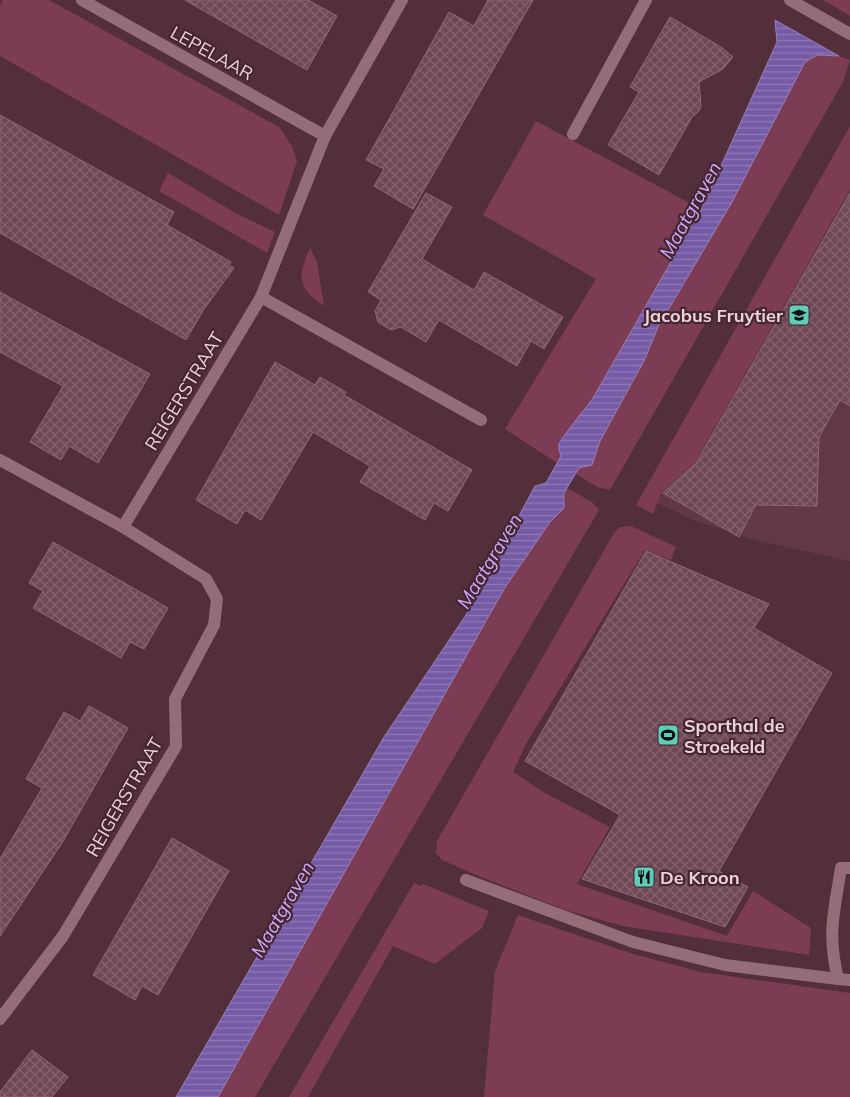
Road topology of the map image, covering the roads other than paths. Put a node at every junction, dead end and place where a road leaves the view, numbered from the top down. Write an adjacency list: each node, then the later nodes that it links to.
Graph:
1 (82, 0): 7 (street, LEPELAAR)
2 (402, 0): 7 (street, REIGERSTRAAT)
3 (646, 0): 6 (street)
4 (790, 0): 5 (street)
5 (850, 34)
6 (573, 134)
7 (325, 136): 8 (street, REIGERSTRAAT)
8 (261, 297): 9 (street); 11 (street, REIGERSTRAAT)
9 (481, 420)
10 (0, 460): 11 (street)
11 (123, 527): 15 (street, REIGERSTRAAT)
12 (850, 868): 14 (street)
13 (466, 880): 14 (street)
14 (844, 980)
15 (0, 1019)

